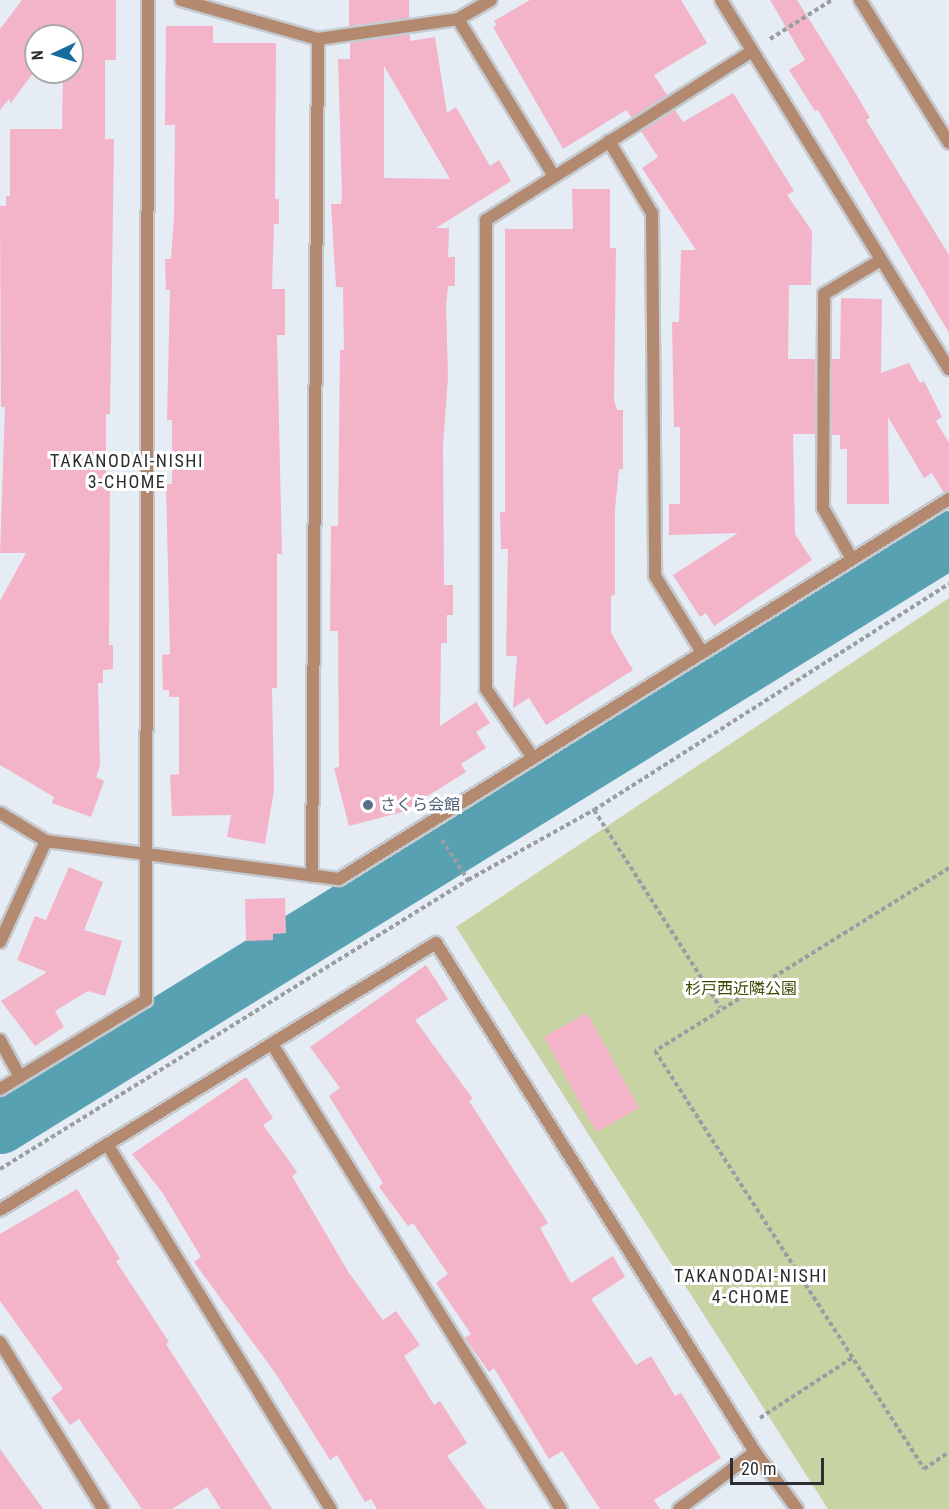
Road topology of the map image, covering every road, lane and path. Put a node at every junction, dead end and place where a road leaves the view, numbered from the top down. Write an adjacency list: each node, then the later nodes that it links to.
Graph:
1 (148, 0): 24 (street)
2 (181, 0): 8 (street)
3 (491, 0): 7 (street)
4 (721, 0): 9 (street)
5 (832, 0): 9 (path)
6 (860, 0): 11 (street)
7 (458, 19): 8 (street); 12 (street)
8 (318, 39): 26 (street)
9 (752, 51): 10 (street); 13 (street)
10 (609, 141): 12 (street); 18 (street)
11 (949, 143)
12 (554, 176): 19 (street)
13 (881, 260): 14 (street); 16 (street)
14 (949, 369)
15 (949, 499): 16 (street)
16 (852, 559): 18 (street)
17 (949, 584): 20 (path)
18 (702, 652): 19 (street)
19 (533, 758): 22 (street)
20 (594, 810): 27 (path); 29 (path)
21 (0, 813): 23 (street)
22 (431, 822): 26 (street); 27 (path)
23 (46, 840): 24 (street); 28 (street)
24 (145, 854): 26 (street); 32 (street)
25 (949, 868): 29 (path)
26 (312, 876)
27 (468, 880): 35 (path)
28 (0, 942)
29 (720, 1007): 38 (path)
30 (0, 1040): 32 (street)
31 (272, 1044): 34 (street); 39 (street); 44 (street)
32 (20, 1077): 33 (street)
33 (0, 1089)
34 (107, 1144): 36 (street); 43 (street)
35 (0, 1169)
36 (0, 1210)
37 (0, 1342): 42 (street)
38 (852, 1358): 39 (path); 41 (path)
39 (741, 1430): 40 (street)
40 (755, 1452): 45 (street); 46 (street)
41 (949, 1452)
42 (103, 1509)
43 (331, 1509)
44 (561, 1509)
45 (679, 1509)
46 (797, 1509)

